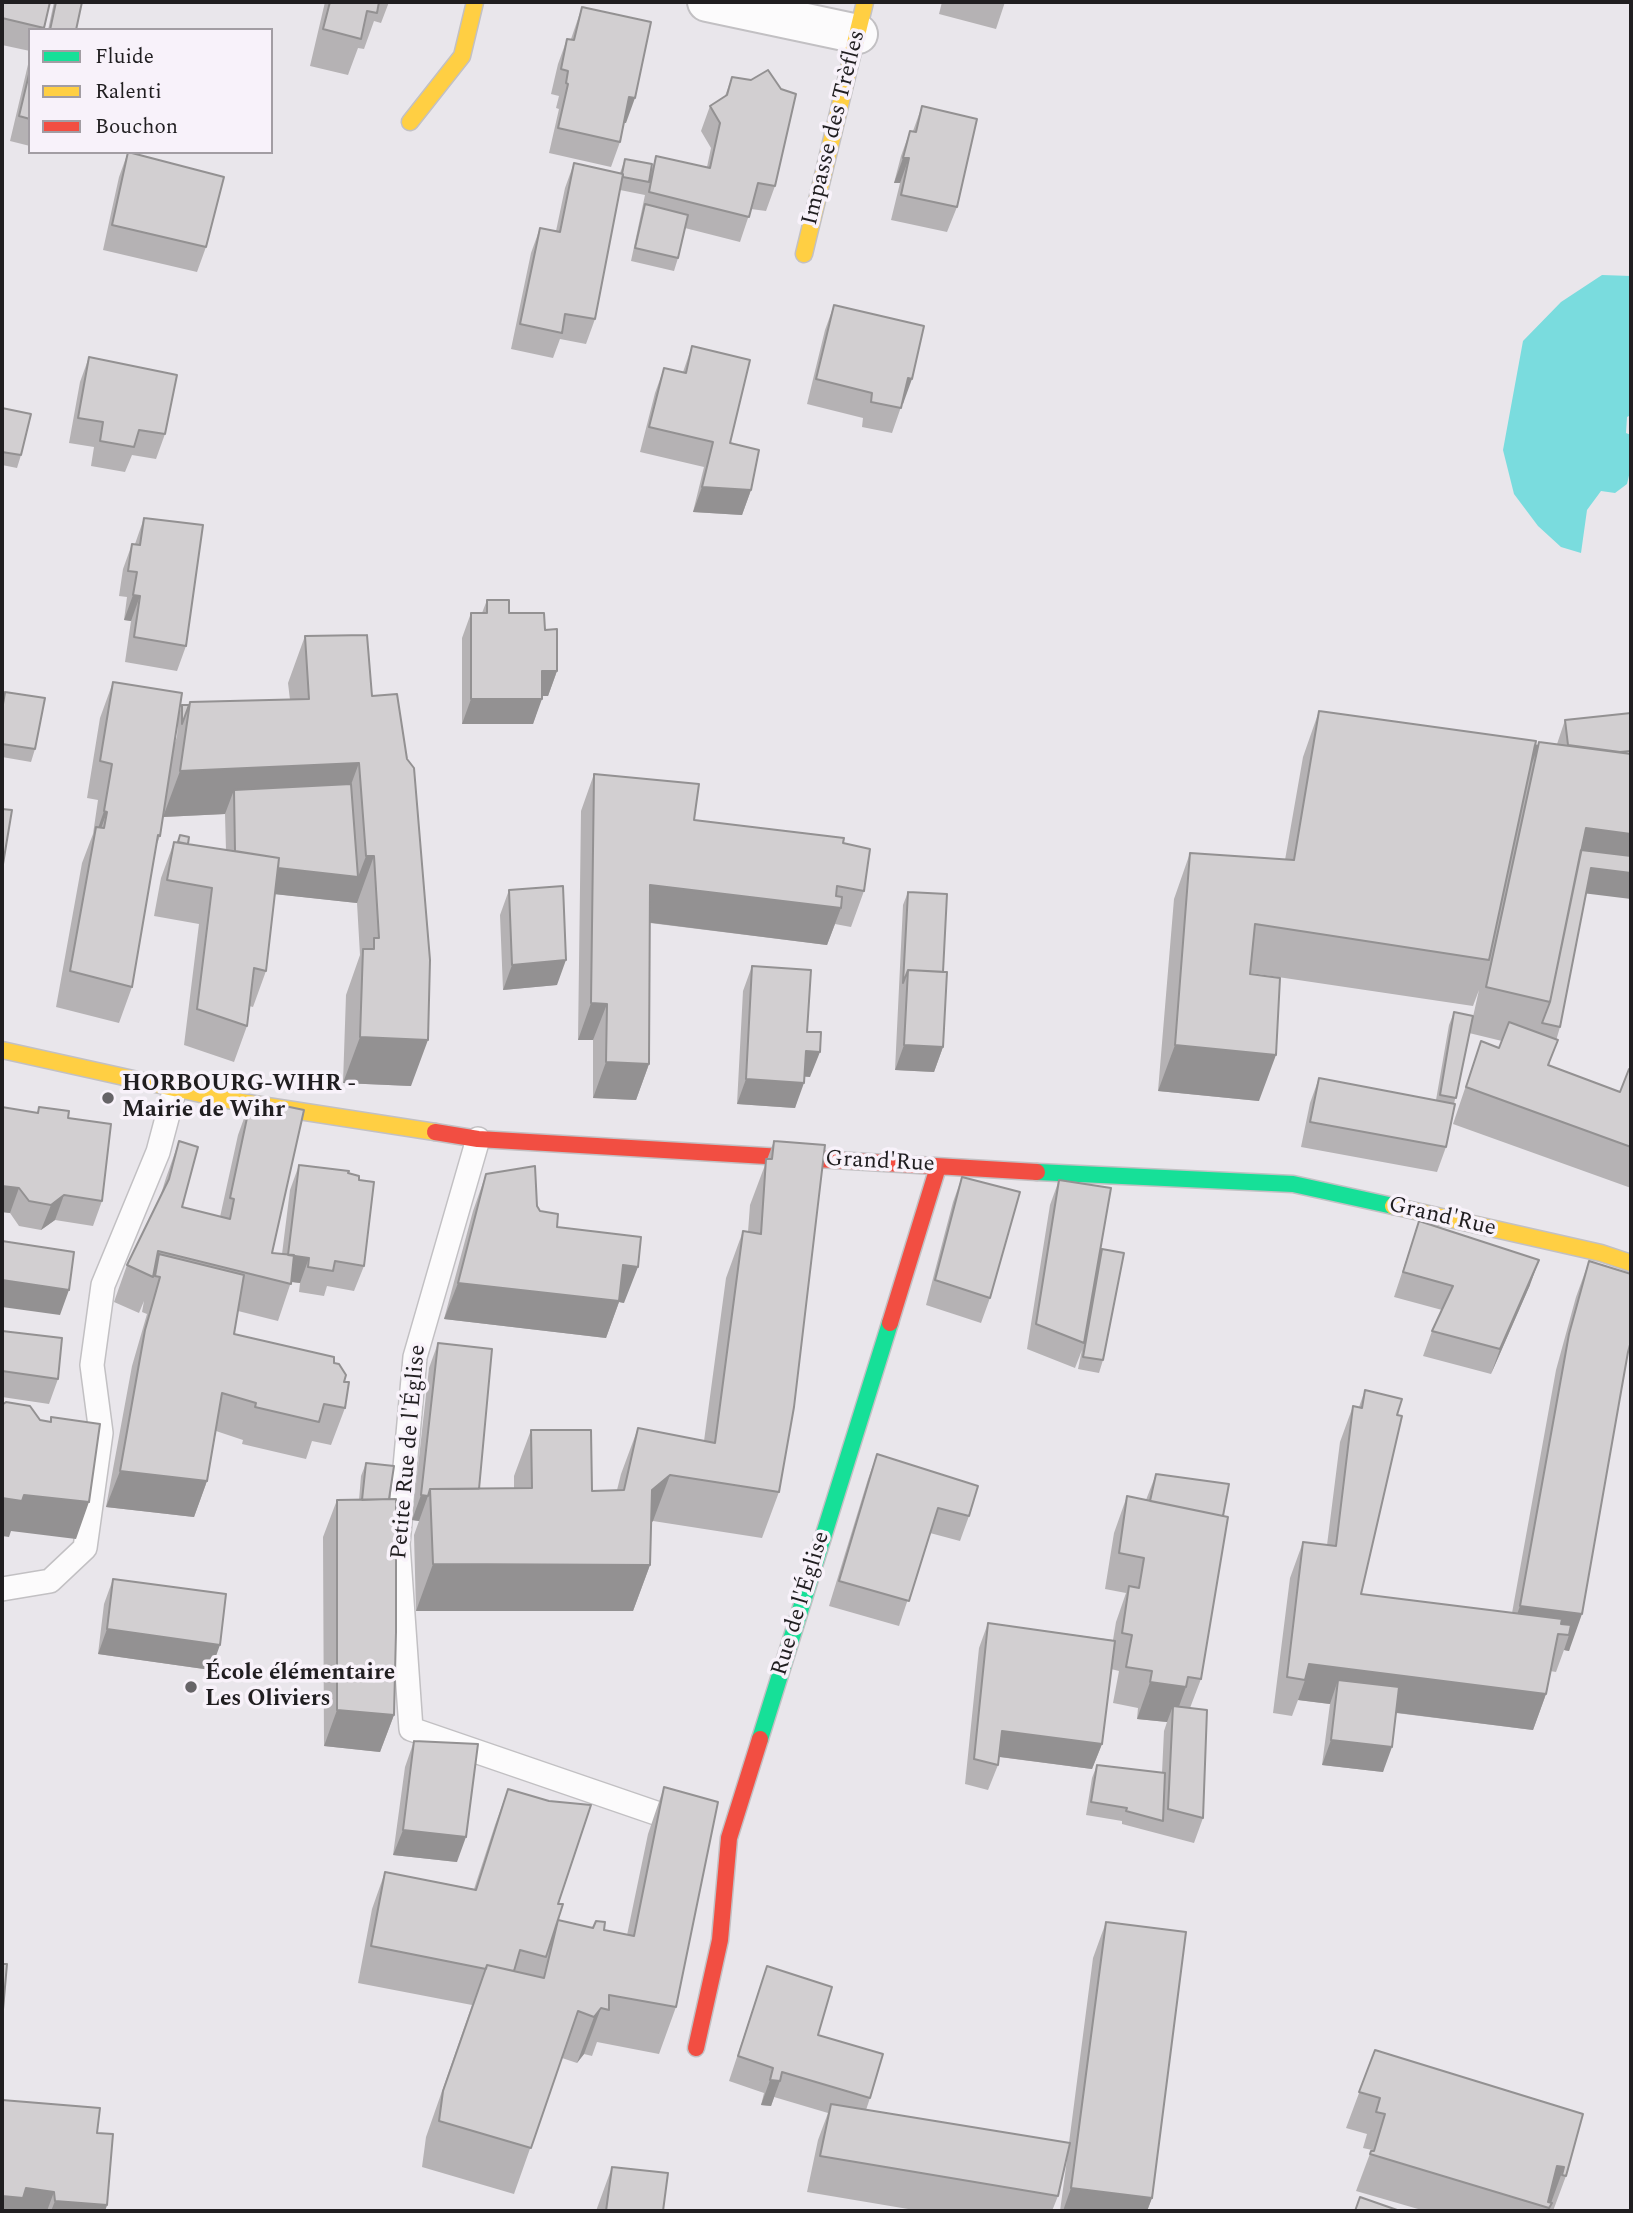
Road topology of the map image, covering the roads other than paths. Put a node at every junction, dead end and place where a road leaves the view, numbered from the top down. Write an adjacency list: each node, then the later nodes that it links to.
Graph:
1 (475, 2): 4 (street)
2 (707, 2): 3 (street)
3 (861, 18): 5 (street, Impasse des Trèfles)
4 (410, 122)
5 (804, 254)
6 (2, 1050): 7 (street, Grand'Rue)
7 (175, 1088): 8 (street, Grand'Rue); 11 (lane)
8 (478, 1139): 9 (street, Grand'Rue); 12 (lane, Petite Rue de l'Église)
9 (938, 1167): 10 (street, Grand'Rue); 12 (street, Rue de l'Église)
10 (1631, 1263)
11 (2, 1589)
12 (729, 1838): 13 (street, Rue de l'Église)
13 (696, 2048)

